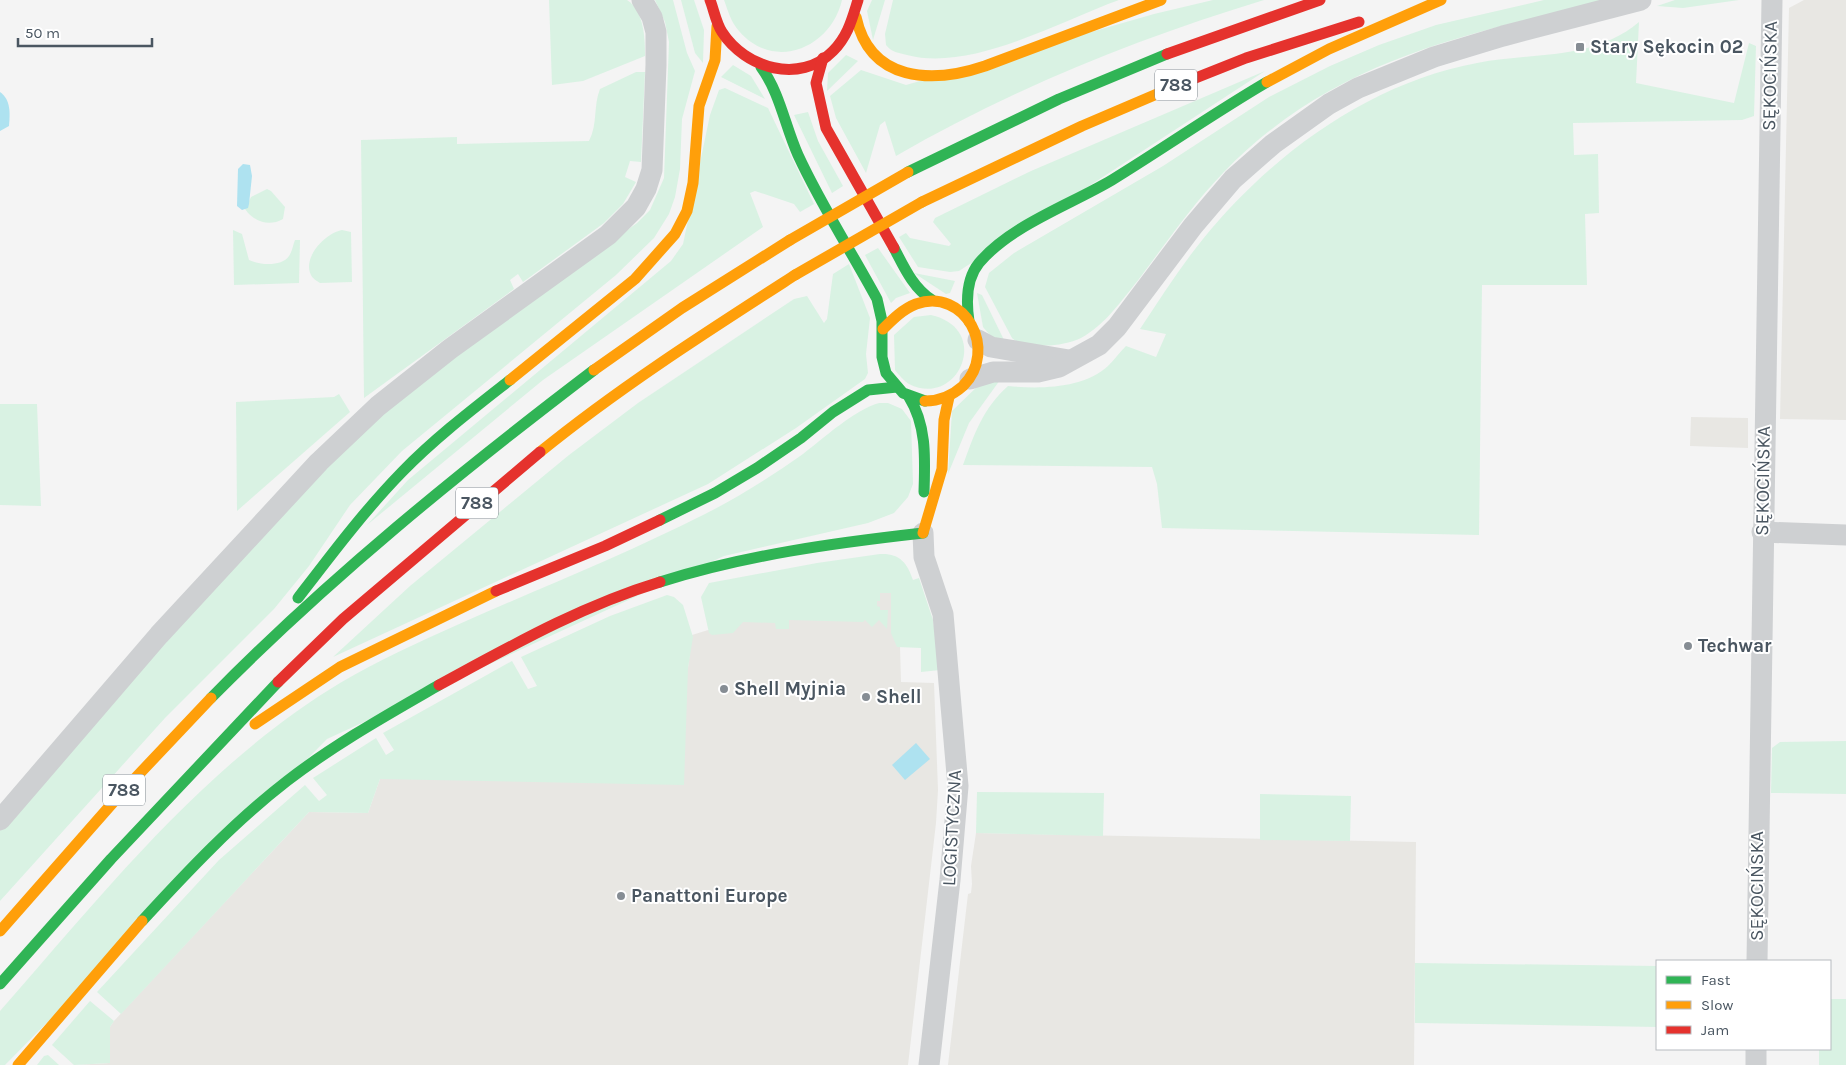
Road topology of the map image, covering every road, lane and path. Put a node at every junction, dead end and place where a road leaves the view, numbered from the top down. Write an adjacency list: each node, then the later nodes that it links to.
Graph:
1 (642, 0): 26 (street)
2 (710, 0): 10 (main road)
3 (858, 0): 9 (main road)
4 (1161, 0): 9 (main road)
5 (1320, 0): 24 (main road, 788, bridge)
6 (1441, 0): 15 (main road); 25 (main road, 788, bridge)
7 (1641, 0): 16 (street)
8 (1772, 0): 21 (street, SĘKOCIŃSKA)
9 (856, 16): 11 (main road)
10 (717, 26): 12 (main road); 24 (main road)
11 (824, 58): 12 (main road); 13 (main road)
12 (761, 67): 14 (main road)
13 (932, 300): 14 (main road); 15 (main road)
14 (883, 329): 18 (main road)
15 (973, 330): 16 (street); 17 (main road)
16 (1072, 360): 17 (street)
17 (970, 380): 20 (main road)
18 (896, 387): 19 (main road); 25 (main road)
19 (909, 397): 20 (main road); 22 (main road)
20 (949, 397): 22 (main road)
21 (1762, 532): 23 (street); 28 (street, SĘKOCIŃSKA)
22 (923, 533): 31 (main road); 32 (street, LOGISTYCZNA)
23 (1846, 535)
24 (254, 655): 27 (main road, 788)
25 (194, 774): 29 (main road, 788)
26 (0, 820)
27 (0, 930)
28 (1757, 960)
29 (0, 984)
30 (1756, 1050): 33 (street)
31 (18, 1065)
32 (929, 1065)
33 (1756, 1065)

